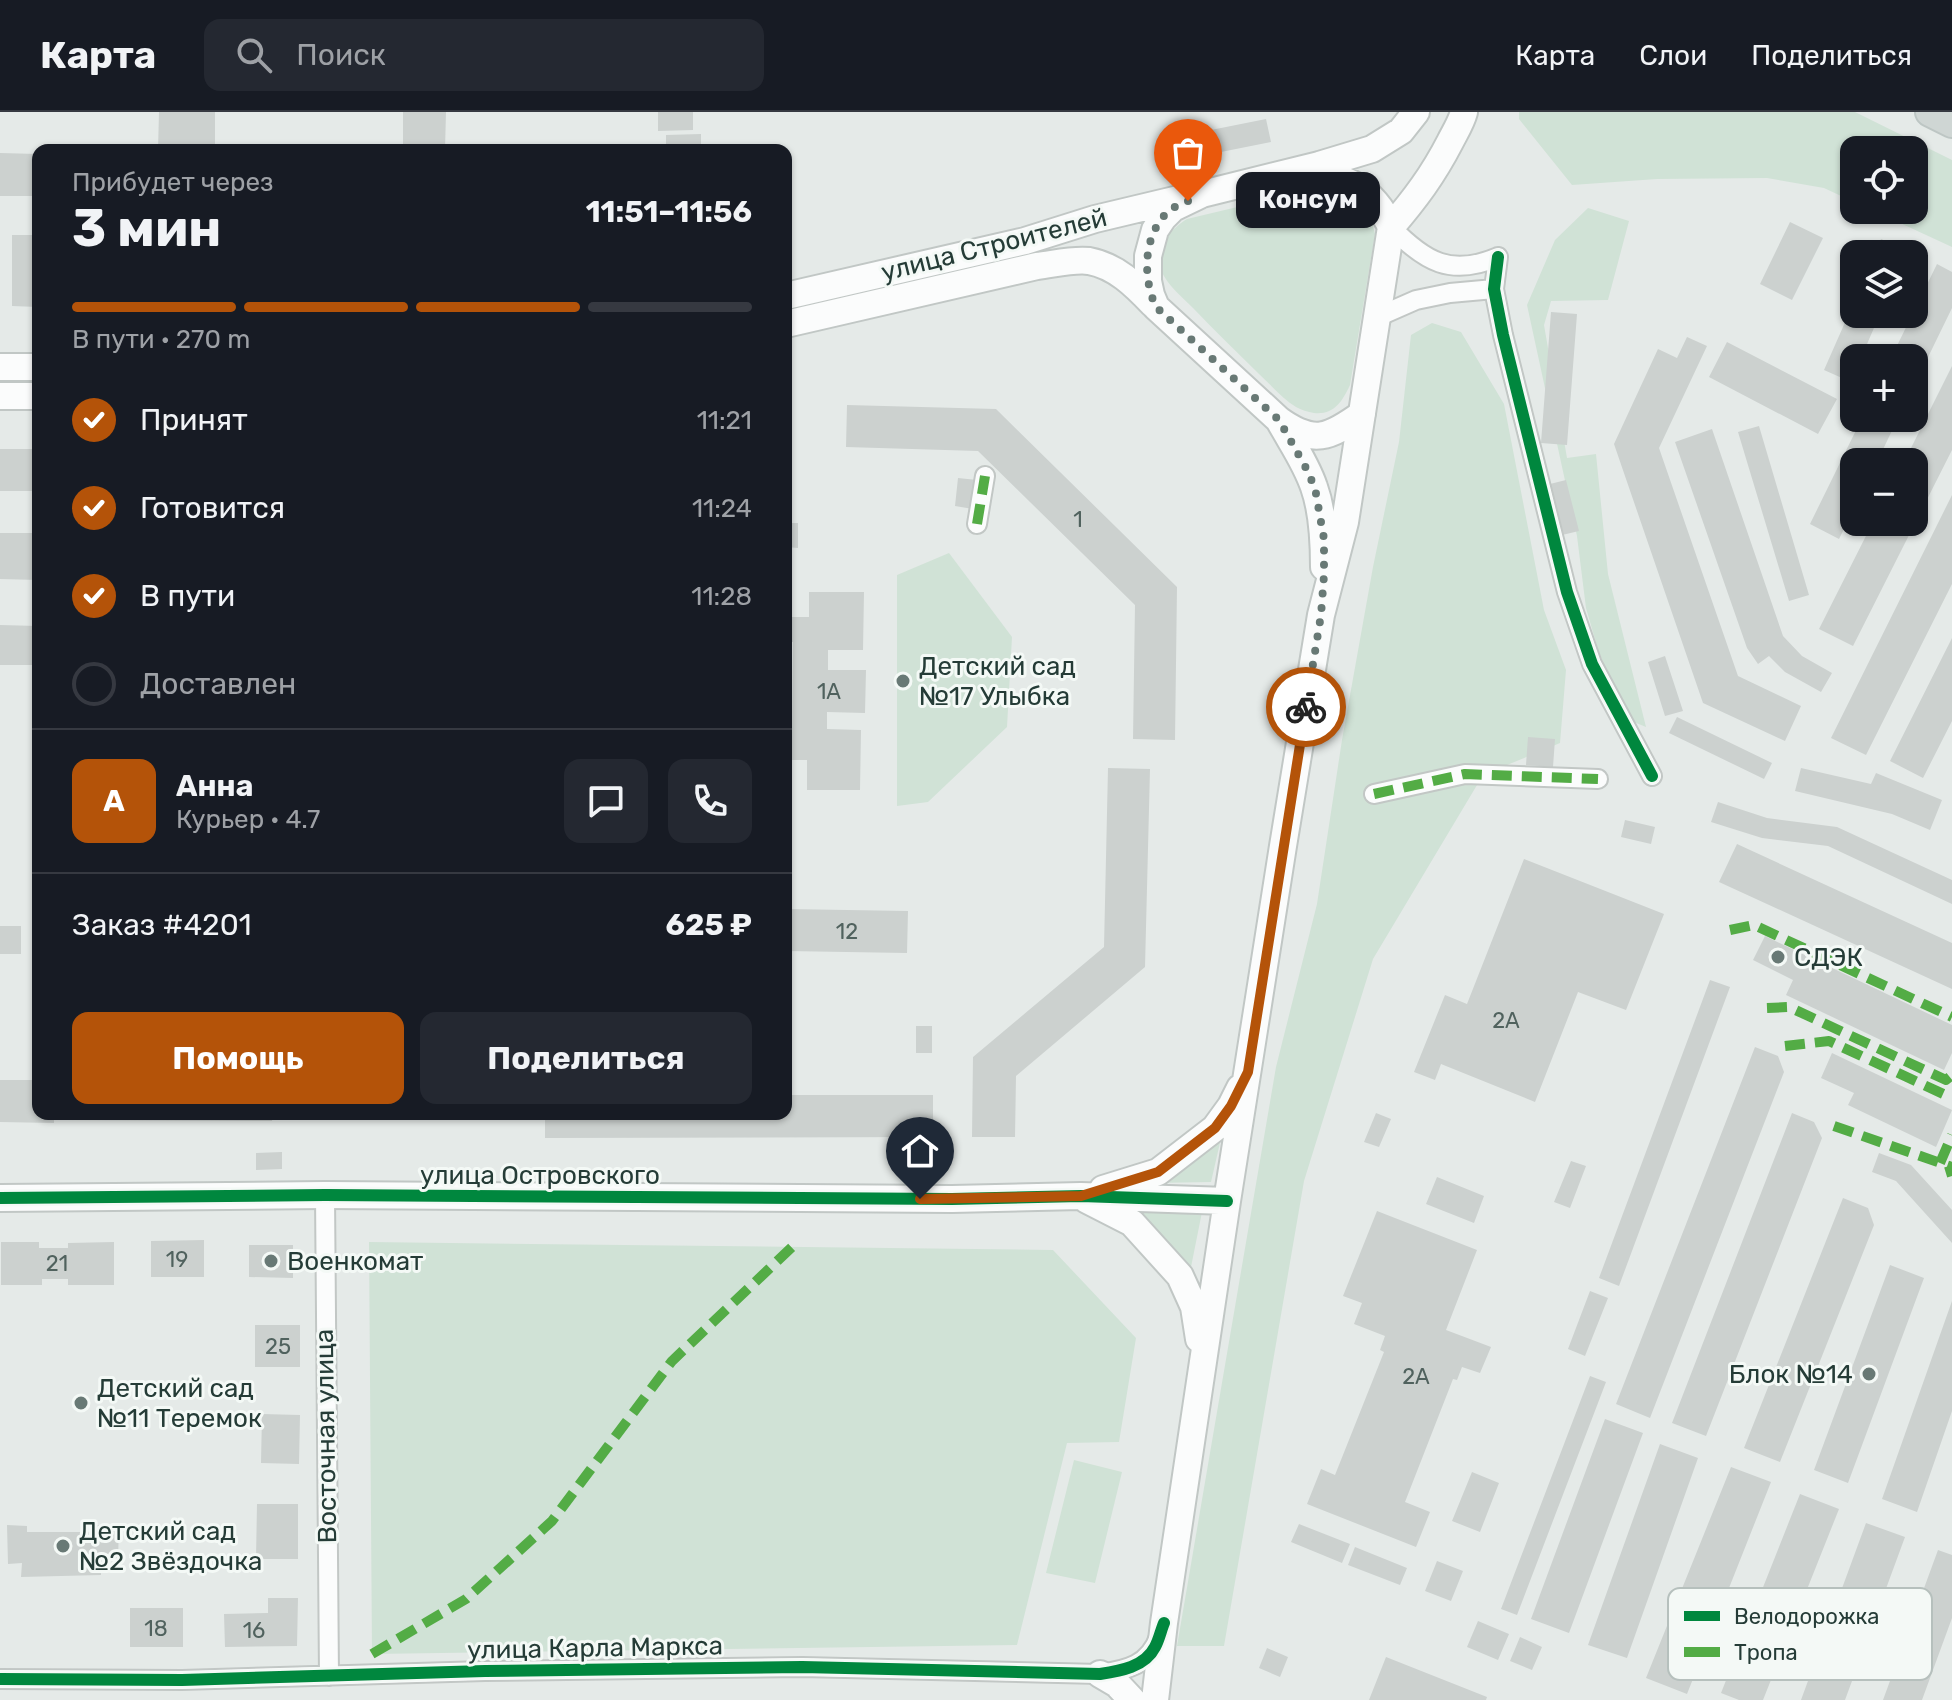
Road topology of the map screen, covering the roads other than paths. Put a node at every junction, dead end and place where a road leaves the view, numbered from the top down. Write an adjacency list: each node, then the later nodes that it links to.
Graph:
1 (1416, 112): 5 (main road)
2 (1464, 112): 7 (main road)
3 (1930, 112): 4 (main road)
4 (1952, 123)
5 (1288, 172): 6 (main road); 7 (main road)
6 (1202, 194): 9 (main road, улица Строителей); 10 (main road)
7 (1391, 227): 8 (street); 11 (main road)
8 (1494, 289): 11 (street); 22 (street)
9 (792, 295)
10 (1156, 307): 12 (main road, улица Строителей); 18 (main road)
11 (1375, 318): 17 (main road)
12 (792, 323)
13 (0, 367): 14 (main road)
14 (32, 367)
15 (0, 396): 16 (main road)
16 (32, 396)
17 (1362, 414): 18 (main road); 21 (main road)
18 (1279, 420): 21 (main road)
19 (985, 476): 20 (street)
20 (977, 524)
21 (1321, 615): 25 (main road)
22 (1652, 776)
23 (1598, 779): 24 (street)
24 (1374, 794)
25 (1248, 1072): 27 (main road); 29 (main road)
26 (325, 1195): 27 (main road, улица Островского); 28 (main road, улица Островского); 33 (street, Восточная улица)
27 (1081, 1196): 29 (main road); 30 (main road)
28 (0, 1198)
29 (1227, 1201): 30 (main road)
30 (1203, 1361): 31 (main road)
31 (1164, 1623): 32 (street, улица Карла Маркса); 36 (main road)
32 (1100, 1674): 33 (street, улица Карла Маркса); 35 (main road)
33 (329, 1676): 34 (street, улица Карла Маркса)
34 (0, 1679)
35 (1132, 1700)
36 (1155, 1700)

